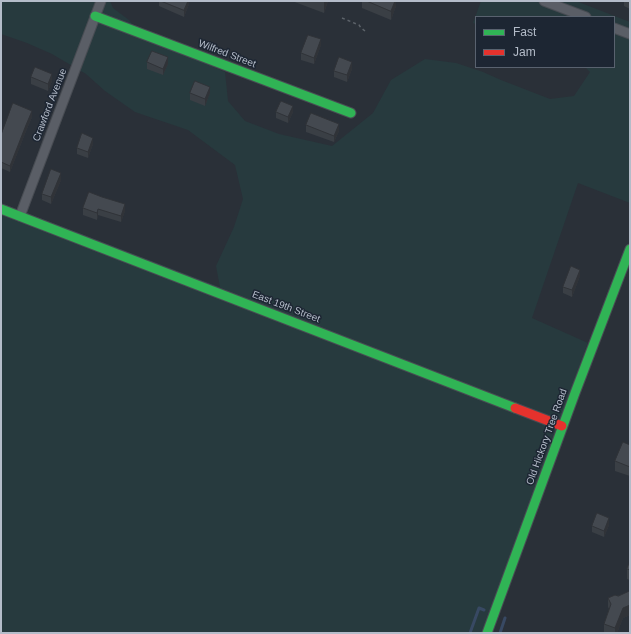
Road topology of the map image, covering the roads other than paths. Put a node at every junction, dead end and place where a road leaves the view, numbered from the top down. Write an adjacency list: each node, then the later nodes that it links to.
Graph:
1 (101, 1): 3 (street, Crawford Avenue)
2 (544, 1): 4 (street)
3 (96, 16): 7 (street, Wilfred Street); 9 (street, Crawford Avenue)
4 (583, 16)
5 (615, 28): 6 (street)
6 (630, 34)
7 (351, 113)
8 (1, 208): 9 (street, East 19th Street)
9 (20, 216): 11 (street, East 19th Street)
10 (630, 249): 11 (street, Old Hickory Tree Road)
11 (562, 426): 12 (street, Old Hickory Tree Road)
12 (487, 633)

